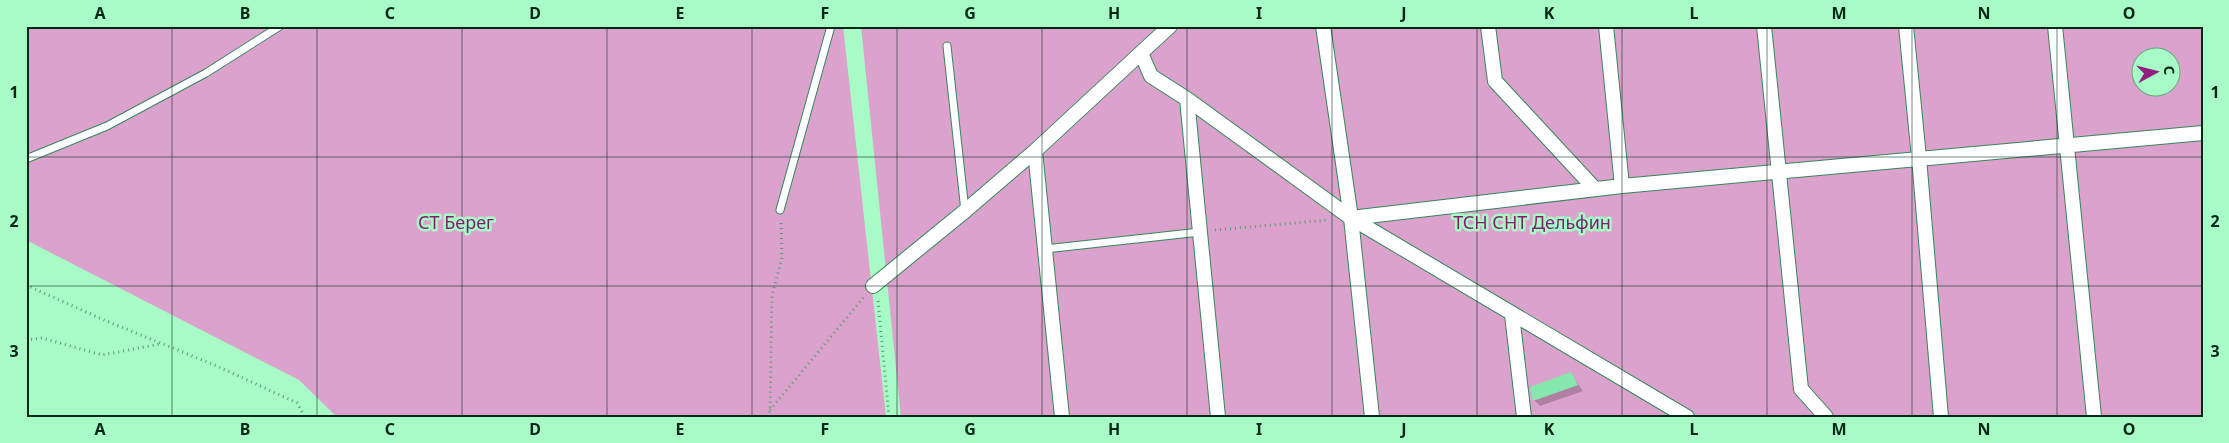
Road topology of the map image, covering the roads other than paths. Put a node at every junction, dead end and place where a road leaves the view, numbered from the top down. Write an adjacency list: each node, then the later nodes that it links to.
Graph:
1 (280, 26): 17 (lane)
2 (831, 26): 21 (lane)
3 (1170, 26): 11 (street)
4 (1323, 26): 23 (street)
5 (1488, 26): 20 (street)
6 (1606, 26): 19 (street)
7 (1764, 26): 18 (street)
8 (1906, 26): 16 (street)
9 (2055, 26): 14 (street)
10 (947, 46): 22 (lane)
11 (1141, 53): 12 (street); 15 (street)
12 (1187, 98): 23 (street); 24 (street)
13 (2203, 132): 14 (street)
14 (2066, 144): 16 (street); 35 (street)
15 (1035, 151): 22 (street); 25 (street)
16 (1919, 158): 18 (street); 34 (street)
17 (26, 159)
18 (1779, 172): 19 (street); 33 (street)
19 (1622, 186): 20 (street)
20 (1594, 189): 23 (street)
21 (780, 210)
22 (965, 212): 26 (street)
23 (1351, 218): 27 (street); 30 (street)
24 (1200, 232): 25 (lane); 29 (street)
25 (1045, 249): 28 (street)
26 (873, 286)
27 (1512, 315): 31 (street); 32 (street)
28 (1062, 417)
29 (1218, 417)
30 (1372, 417)
31 (1524, 417)
32 (1687, 417)
33 (1826, 417)
34 (1941, 417)
35 (2094, 417)

